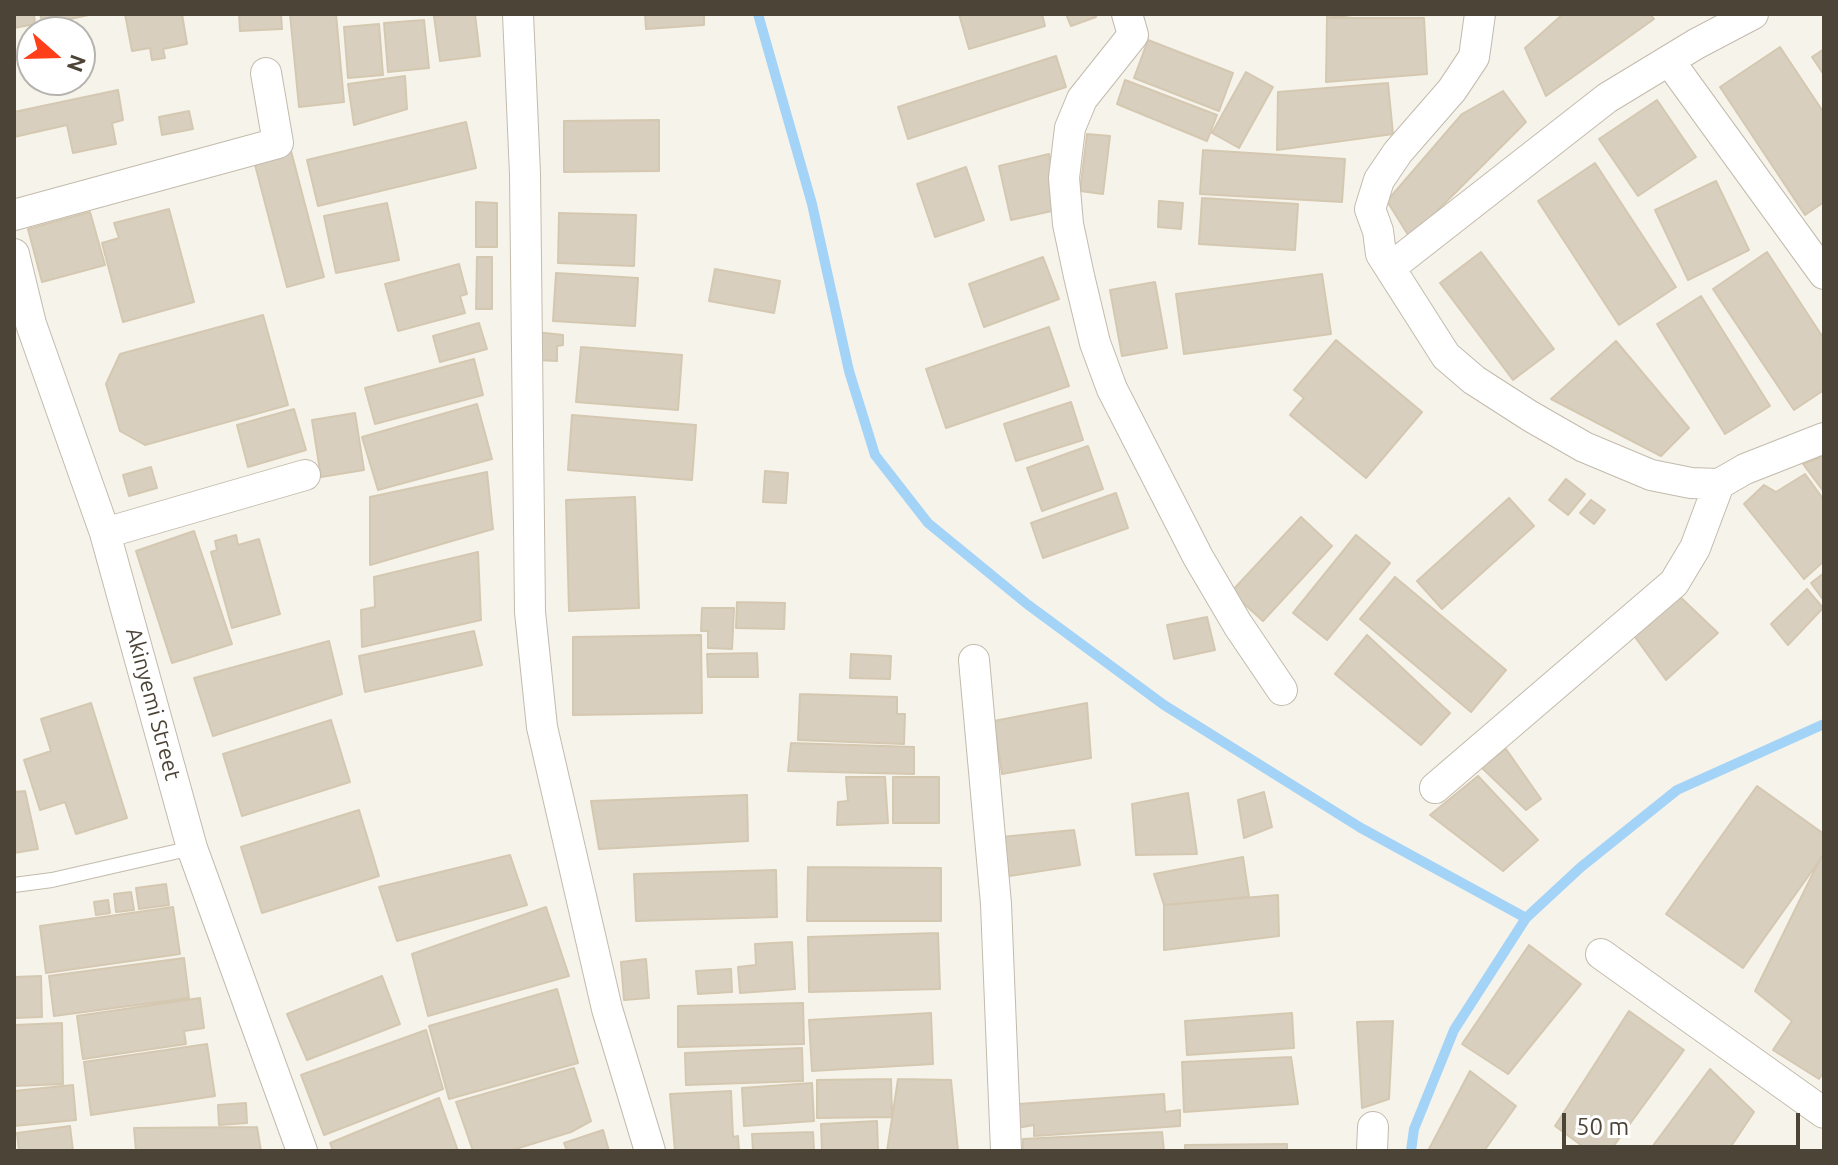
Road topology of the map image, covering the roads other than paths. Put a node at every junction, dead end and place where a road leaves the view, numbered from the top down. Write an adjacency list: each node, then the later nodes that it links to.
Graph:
1 (518, 14): 23 (street)
2 (1127, 14): 16 (street)
3 (1480, 14): 9 (street)
4 (1753, 14): 5 (street)
5 (1670, 62): 9 (street); 10 (street)
6 (266, 73): 7 (street)
7 (14, 215)
8 (14, 254): 14 (street, Akinyemi Street)
9 (1391, 267): 13 (street)
10 (1824, 274)
11 (1824, 438): 13 (street)
12 (305, 475): 14 (street)
13 (1719, 484): 17 (street)
14 (105, 533): 18 (street, Akinyemi Street)
15 (974, 660): 24 (street)
16 (1282, 690)
17 (1435, 788)
18 (192, 848): 19 (lane); 22 (street, Akinyemi Street)
19 (14, 885)
20 (1601, 954): 21 (street)
21 (1824, 1113)
22 (302, 1151)
23 (650, 1151)
24 (1006, 1151)

